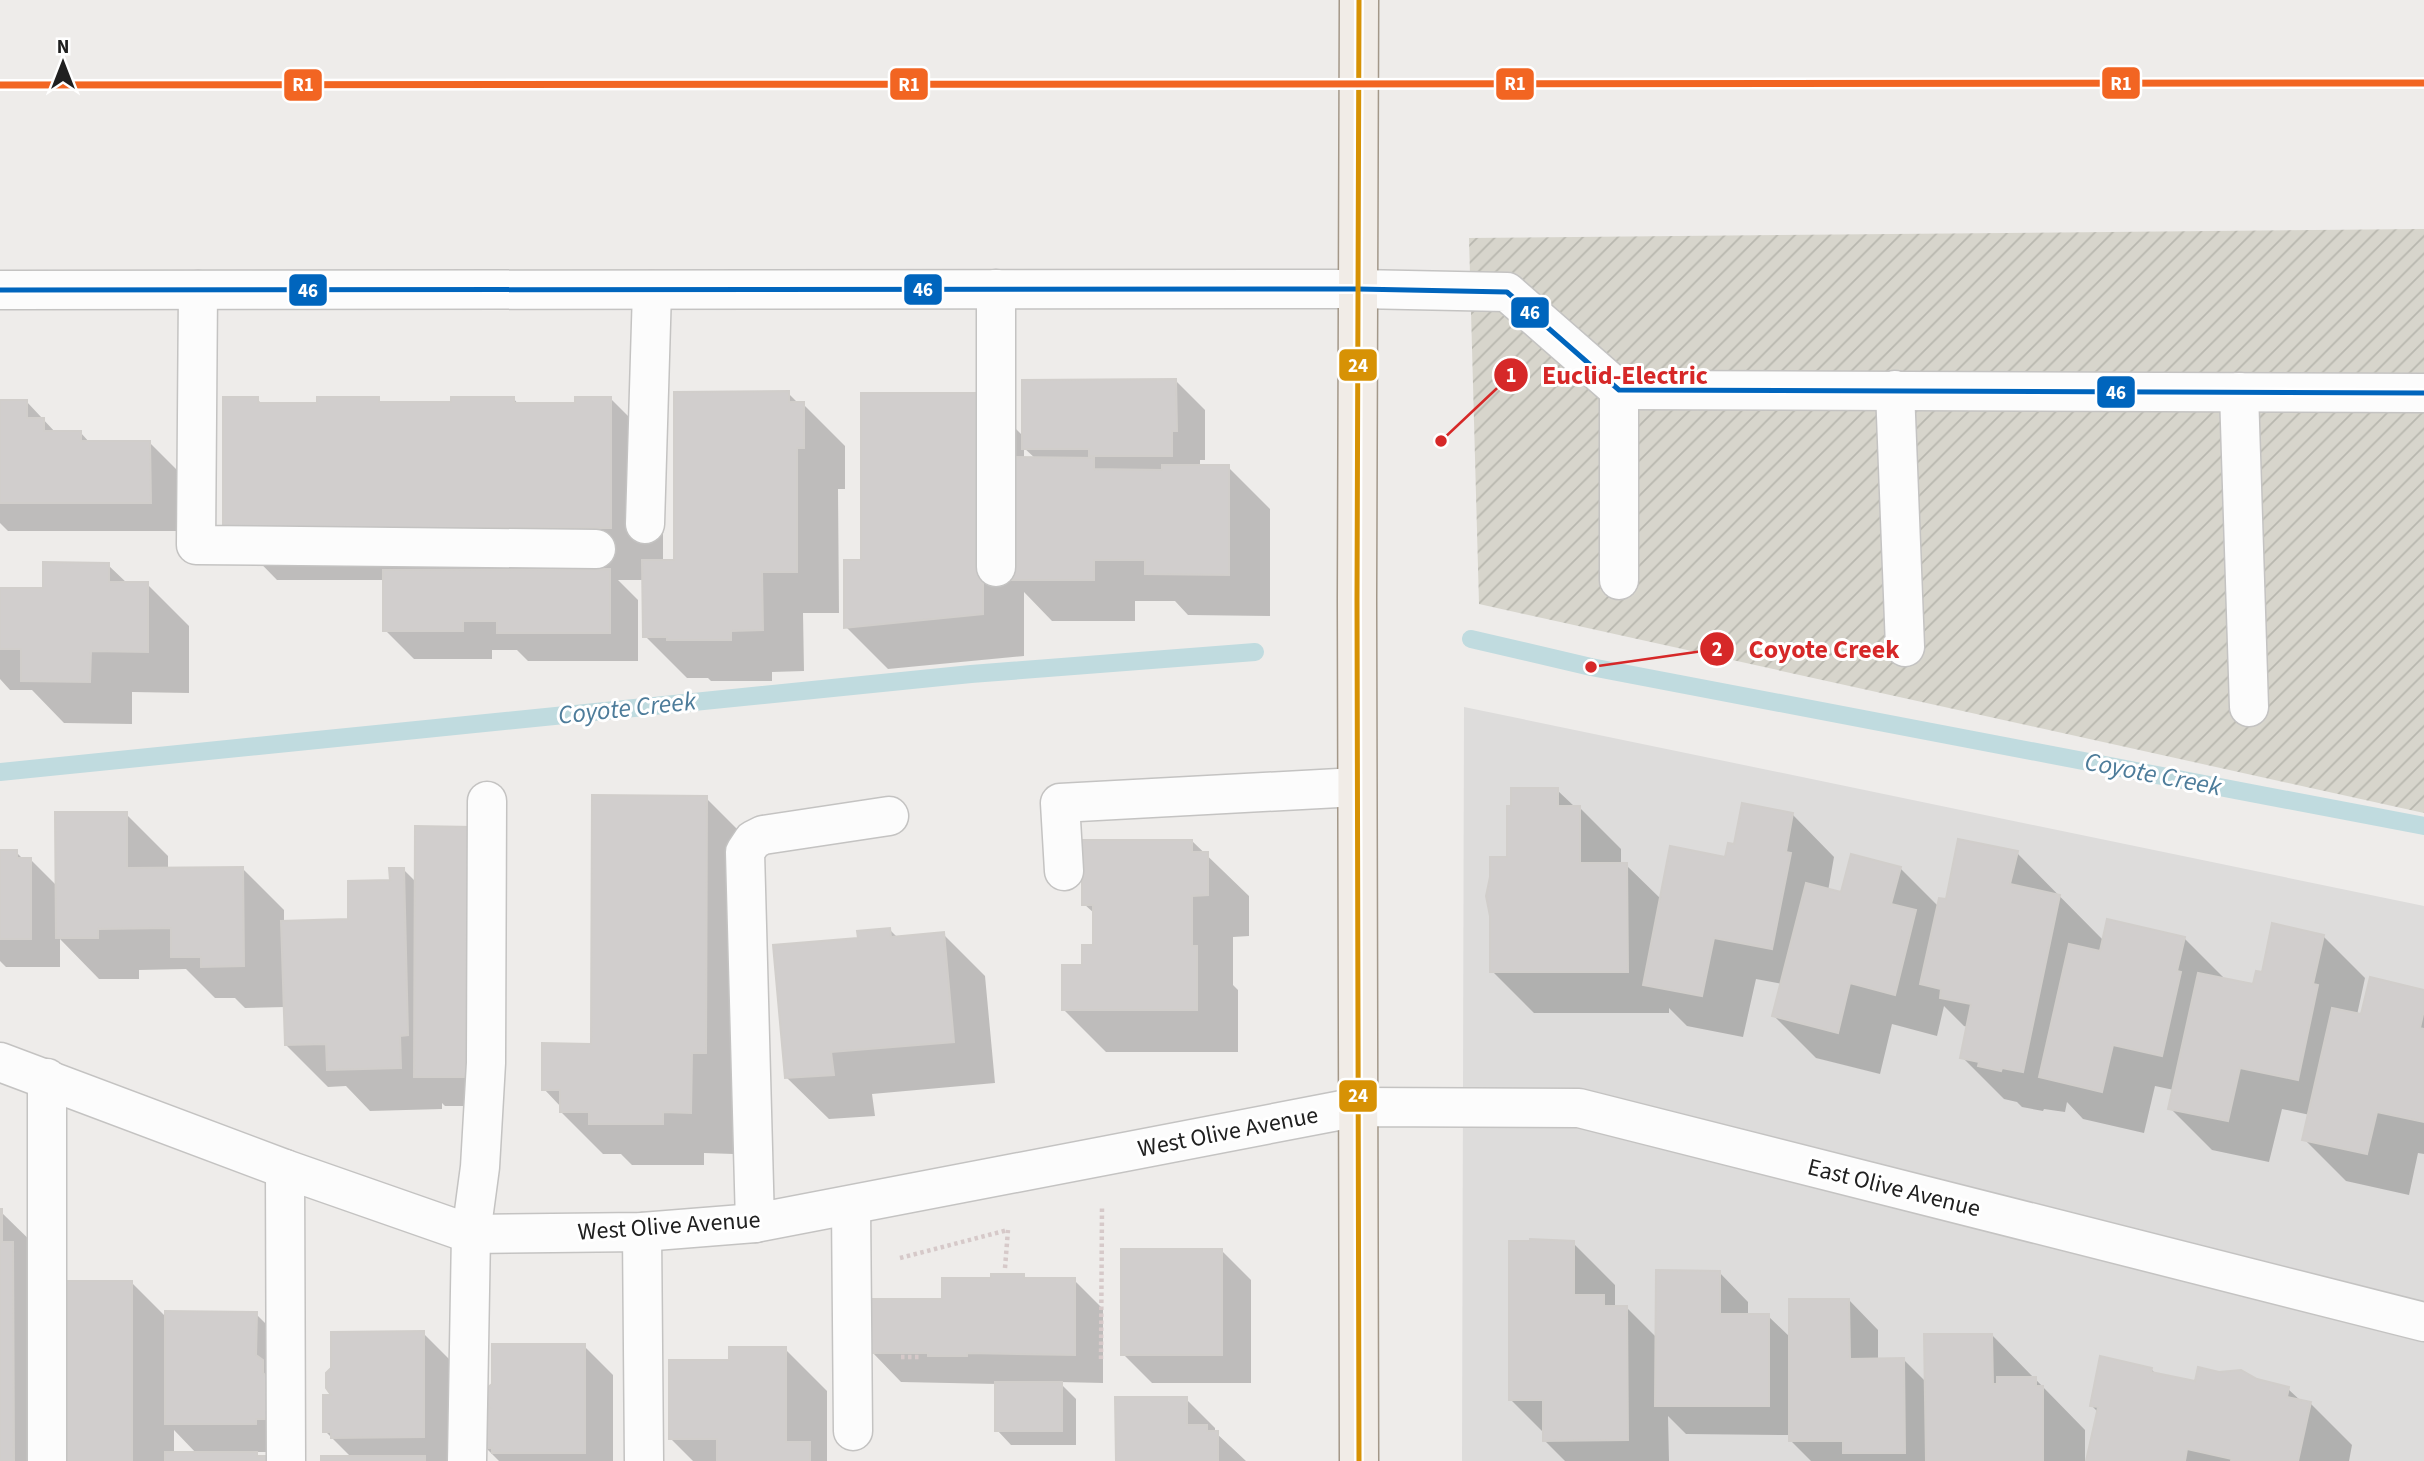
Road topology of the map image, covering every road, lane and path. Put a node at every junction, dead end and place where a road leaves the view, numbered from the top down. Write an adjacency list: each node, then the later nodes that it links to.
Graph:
1 (1359, 0): 3 (main road)
2 (996, 289): 3 (street); 6 (street); 13 (street)
3 (1358, 289): 7 (street); 17 (main road)
4 (0, 290): 5 (street)
5 (198, 290): 6 (street); 12 (street)
6 (652, 290): 11 (street)
7 (1619, 390): 8 (street); 14 (street)
8 (1895, 390): 9 (street); 15 (street)
9 (2239, 392): 10 (street); 16 (street)
10 (2424, 393)
11 (645, 524)
12 (596, 550)
13 (996, 567)
14 (1619, 580)
15 (1905, 648)
16 (2249, 707)
17 (1357, 787): 20 (street); 23 (main road)
18 (487, 801): 31 (street)
19 (889, 816): 27 (street)
20 (1064, 871)
21 (0, 1062): 22 (street, West Olive Avenue)
22 (47, 1078): 24 (street, West Olive Avenue); 37 (street)
23 (1358, 1107): 26 (street, West Olive Avenue); 34 (street, East Olive Avenue); 41 (main road)
24 (285, 1169): 31 (street, West Olive Avenue); 38 (street)
25 (1091, 1205): 35 (path)
26 (851, 1206): 27 (street, West Olive Avenue); 33 (street)
27 (755, 1223): 30 (street, West Olive Avenue)
28 (1020, 1226): 29 (path)
29 (1008, 1230): 32 (path); 33 (path)
30 (642, 1232): 31 (street, West Olive Avenue); 40 (street)
31 (471, 1234): 39 (street)
32 (1005, 1268)
33 (852, 1271): 36 (street)
34 (2424, 1322)
35 (1101, 1359)
36 (853, 1431)
37 (47, 1461)
38 (286, 1461)
39 (467, 1461)
40 (645, 1461)
41 (1359, 1461)

